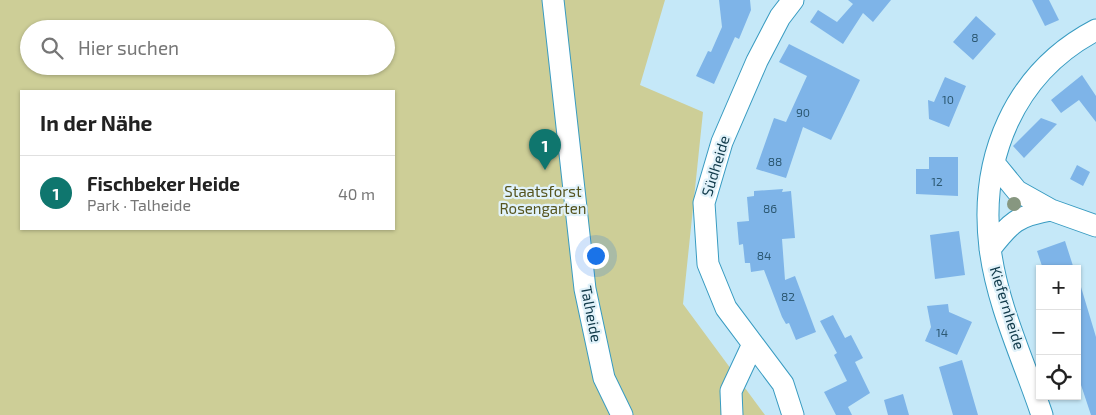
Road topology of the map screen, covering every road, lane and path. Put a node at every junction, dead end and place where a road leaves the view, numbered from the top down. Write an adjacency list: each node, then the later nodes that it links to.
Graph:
1 (553, 0): 9 (street, Talheide)
2 (793, 0): 8 (street, Südheide)
3 (1096, 30): 4 (street, Kiefernheide)
4 (994, 163): 5 (street); 7 (street, Kiefernheide)
5 (1051, 210): 6 (street); 7 (street)
6 (1096, 226)
7 (990, 249): 12 (street, Kiefernheide)
8 (753, 344): 10 (street); 11 (street, Südheide)
9 (622, 415)
10 (732, 415)
11 (793, 415)
12 (1042, 415)

